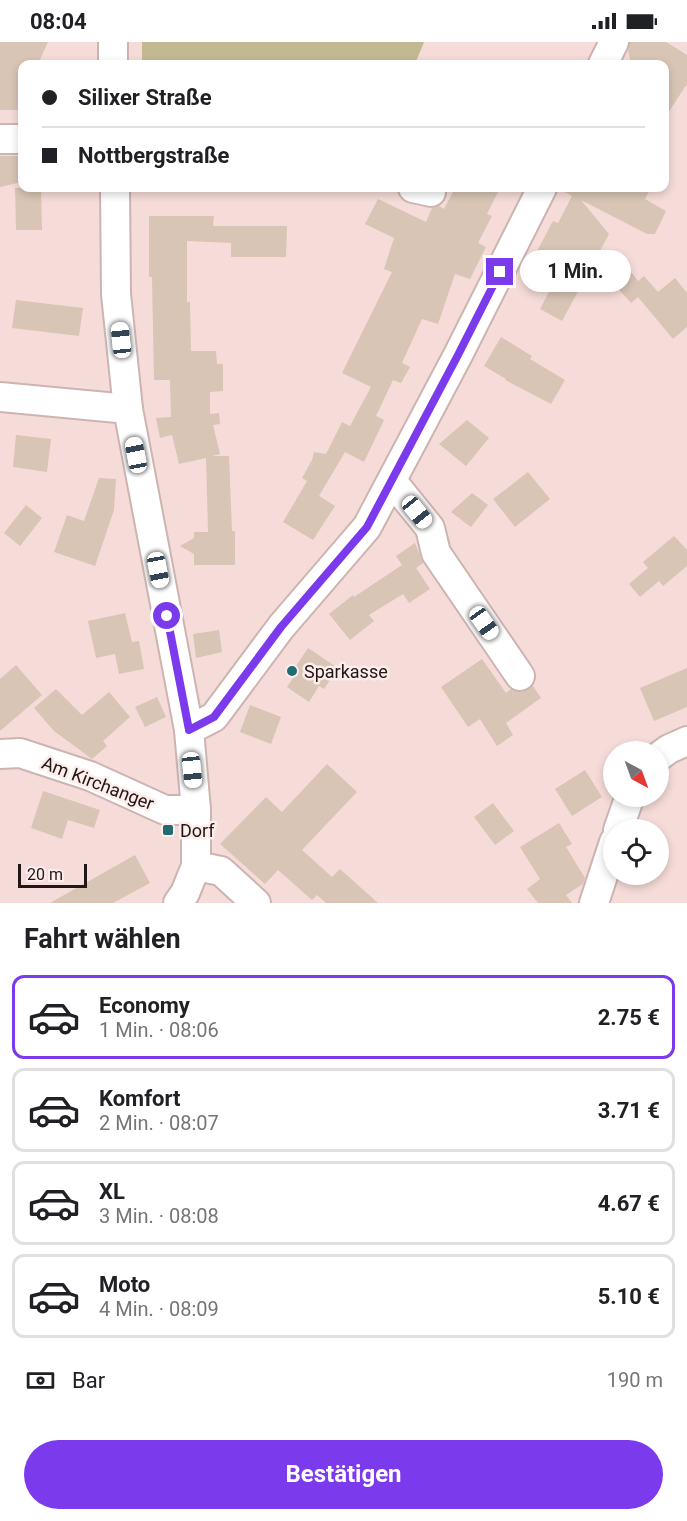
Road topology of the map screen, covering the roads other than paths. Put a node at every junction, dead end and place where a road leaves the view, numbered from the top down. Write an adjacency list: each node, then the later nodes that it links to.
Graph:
1 (113, 42): 3 (street)
2 (614, 42): 4 (street)
3 (113, 60)
4 (605, 60)
5 (0, 139): 6 (street)
6 (18, 139)
7 (115, 192): 10 (street)
8 (540, 192): 11 (street)
9 (0, 397): 10 (street)
10 (128, 410): 13 (street)
11 (392, 481): 12 (street); 13 (street)
12 (520, 676)
13 (189, 730): 17 (street)
14 (687, 741): 15 (street)
15 (669, 749)
16 (0, 754): 17 (street, Am Kirchanger)
17 (196, 810): 18 (street)
18 (196, 866): 20 (street); 21 (street)
19 (603, 876): 22 (street)
20 (178, 903)
21 (256, 903)
22 (594, 903)

